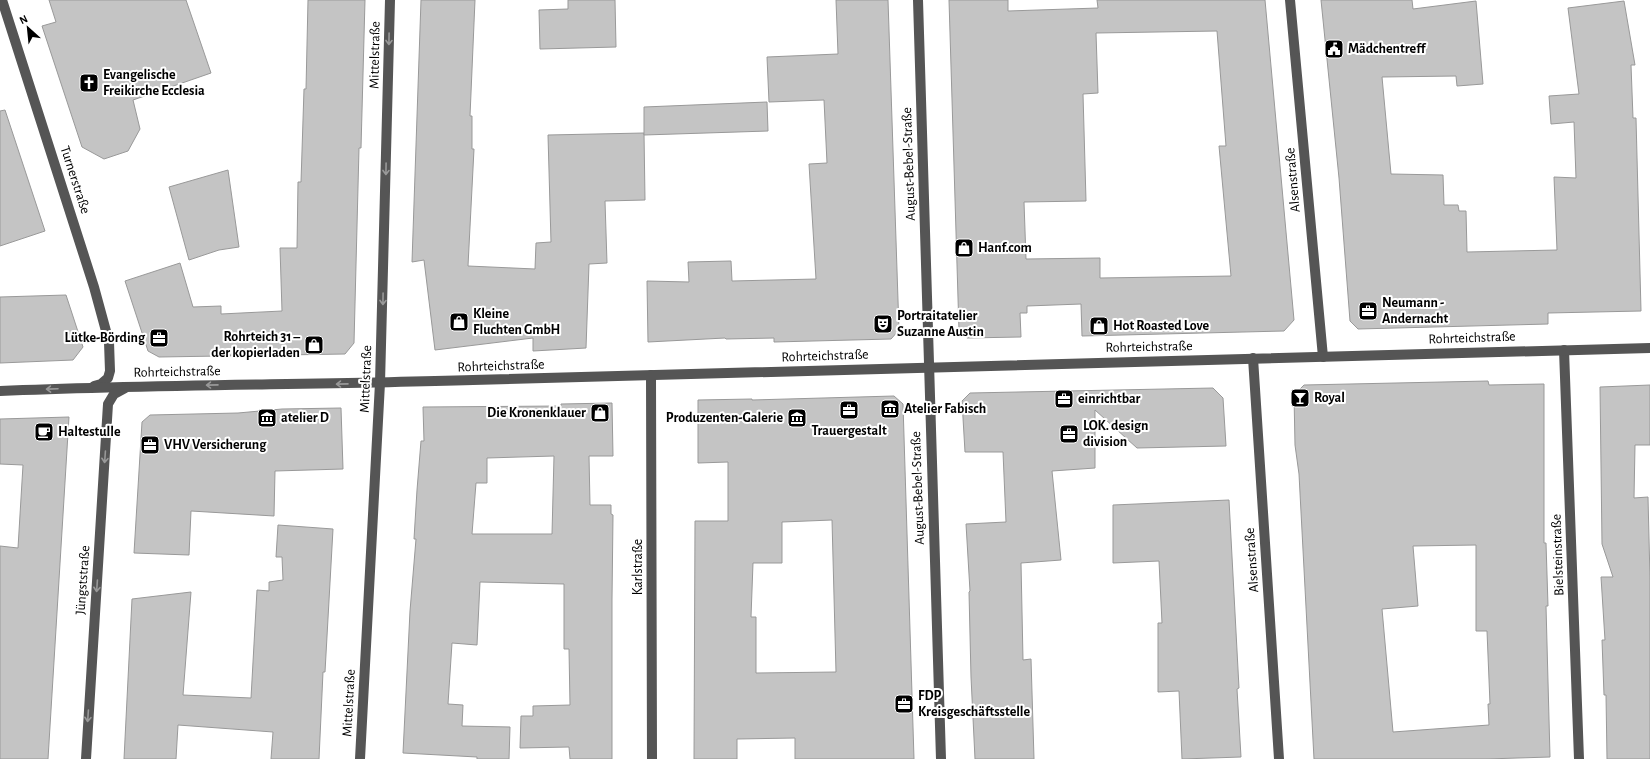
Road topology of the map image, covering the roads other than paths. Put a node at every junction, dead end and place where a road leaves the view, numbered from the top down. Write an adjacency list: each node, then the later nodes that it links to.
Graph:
1 (2, 0): 12 (street, Turnerstraße)
2 (390, 0): 11 (street, Mittelstraße, one-way to 11)
3 (918, 0): 9 (street, August-Bebel-Straße)
4 (1290, 0): 7 (street, Alsenstraße)
5 (1650, 348): 6 (street, Rohrteichstraße)
6 (1564, 350): 7 (street, Rohrteichstraße); 20 (street, Bielsteinstraße)
7 (1323, 357): 8 (street, Rohrteichstraße)
8 (1253, 358): 9 (street, Rohrteichstraße); 19 (street, Alsenstraße)
9 (928, 366): 10 (street, Rohrteichstraße); 18 (street, August-Bebel-Straße)
10 (651, 375): 11 (street, Rohrteichstraße); 17 (street, Karlstraße)
11 (380, 383): 13 (street, Rohrteichstraße, one-way to 13); 16 (street, Mittelstraße)
12 (91, 387): 13 (street, Rohrteichstraße); 14 (street, Rohrteichstraße, one-way to 14)
13 (130, 387): 15 (street, Jüngststraße, one-way to 15)
14 (0, 391)
15 (86, 759)
16 (360, 759)
17 (652, 759)
18 (941, 759)
19 (1279, 759)
20 (1579, 759)

